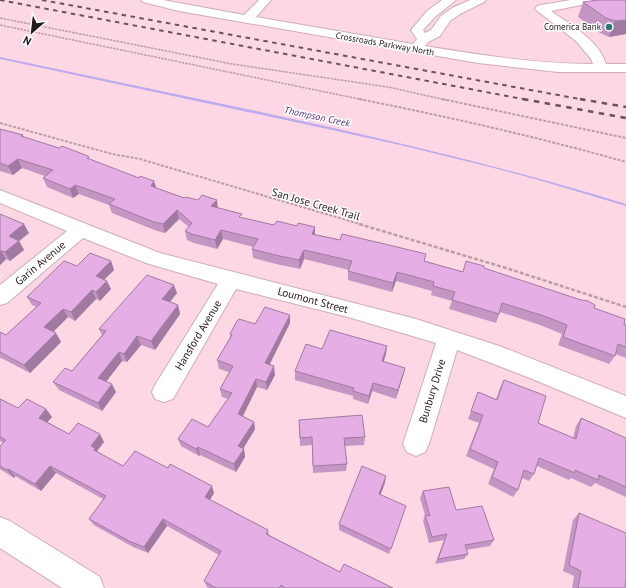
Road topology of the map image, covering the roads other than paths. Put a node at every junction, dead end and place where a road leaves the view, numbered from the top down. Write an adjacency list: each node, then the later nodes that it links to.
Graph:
1 (147, 0): 8 (street, Crossroads Parkway North)
2 (196, 0): 7 (street, Crossroads Parkway North)
3 (265, 0): 7 (street)
4 (450, 0): 9 (street)
5 (480, 0): 9 (street)
6 (591, 0): 11 (street)
7 (256, 10): 8 (street); 9 (street, Crossroads Parkway North)
8 (247, 19): 9 (street, Crossroads Parkway North)
9 (420, 44): 11 (street, Crossroads Parkway North)
10 (626, 55): 11 (street, Crossroads Parkway North)
11 (600, 64): 12 (street, Crossroads Parkway North)
12 (626, 68)
13 (0, 196): 14 (street, Loumont Street)
14 (80, 230): 15 (street, Loumont Street); 16 (street, Garin Avenue)
15 (231, 279): 17 (street, Loumont Street); 18 (street, Hansford Avenue)
16 (0, 297)
17 (449, 338): 19 (street, Loumont Street); 20 (street, Bunbury Drive)
18 (164, 392)
19 (626, 407)
20 (416, 444)
21 (0, 531): 22 (street)
22 (89, 588)

